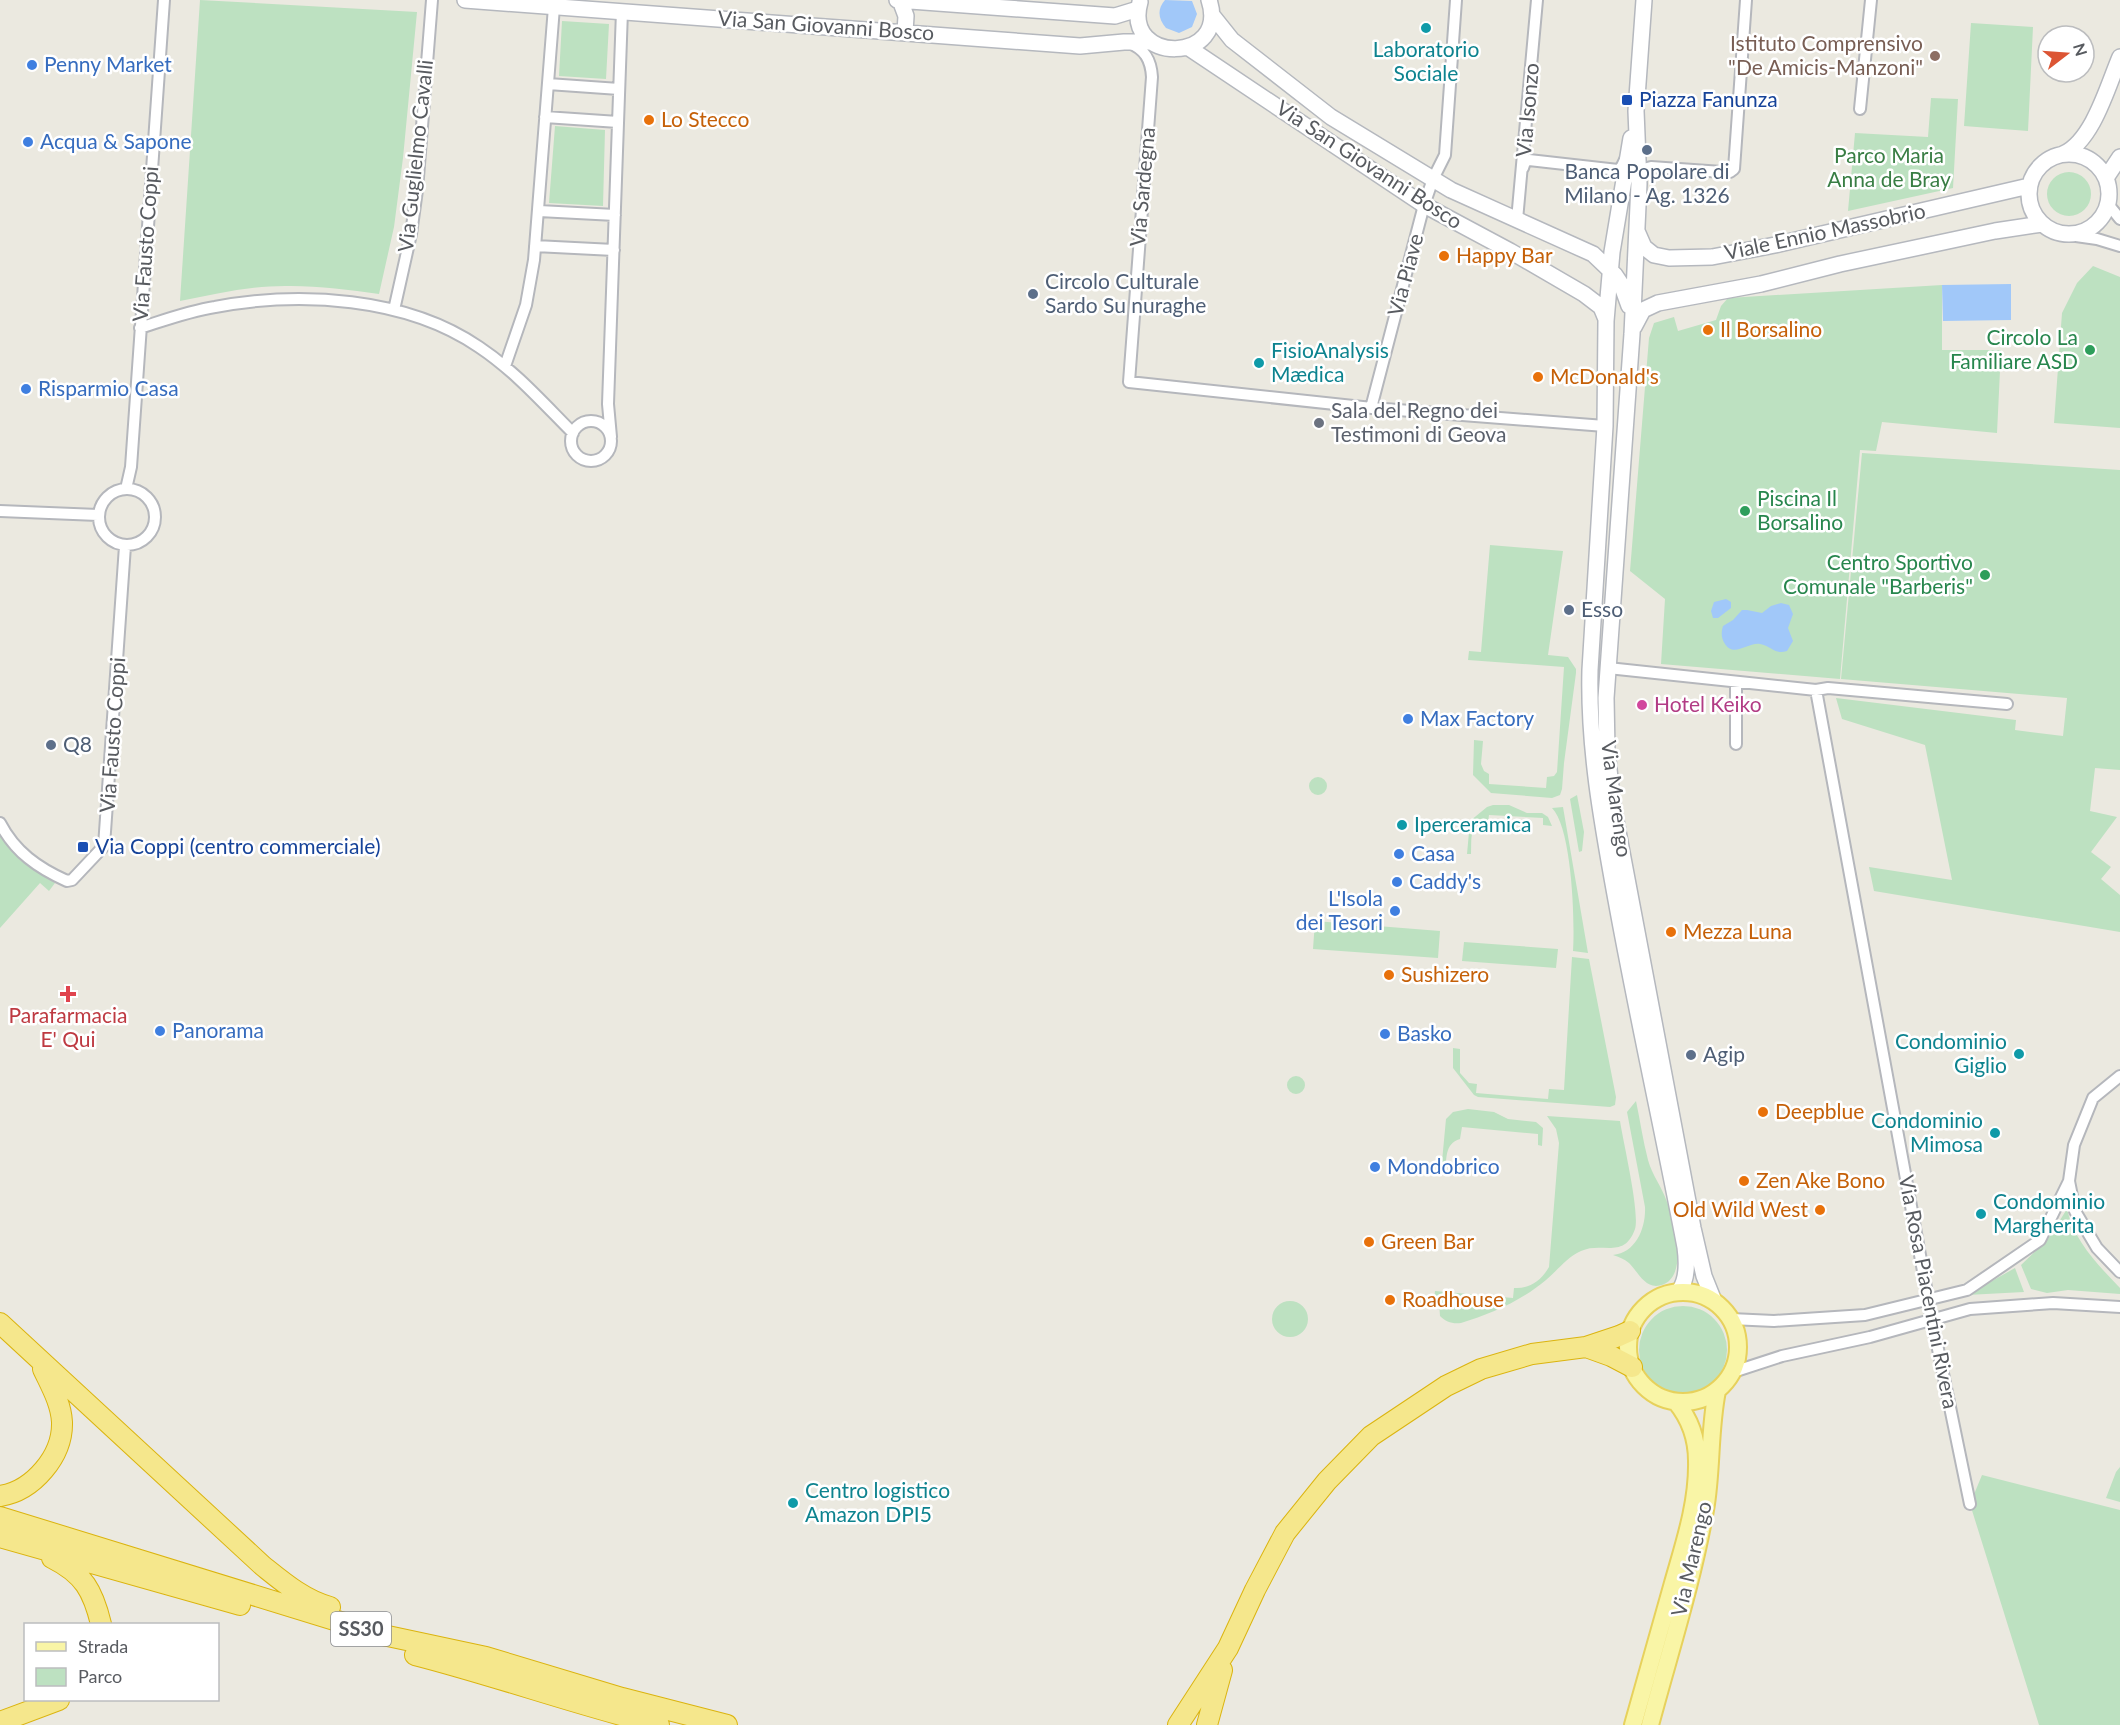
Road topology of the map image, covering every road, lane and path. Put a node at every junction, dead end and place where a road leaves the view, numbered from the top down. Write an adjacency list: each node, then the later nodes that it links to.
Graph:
1 (164, 0): 56 (street, Via Fausto Coppi)
2 (432, 0): 54 (street, Via Guglielmo Cavalli)
3 (465, 0): 11 (main road, Via San Giovanni Bosco)
4 (899, 0): 10 (main road, Via San Giovanni Bosco); 15 (main road)
5 (1456, 0): 31 (street, Via Piave)
6 (1537, 0): 29 (street, Via Isonzo)
7 (1644, 0): 23 (main road)
8 (1746, 0): 32 (street)
9 (1871, 0): 22 (street)
10 (1139, 4): 17 (main road, Via San Giovanni Bosco)
11 (554, 7): 14 (main road, Via San Giovanni Bosco); 20 (street)
12 (662, 7): 14 (main road, Via San Giovanni Bosco); 15 (main road, Via San Giovanni Bosco)
13 (1210, 7): 18 (main road, Via San Giovanni Bosco); 31 (main road, Via San Giovanni Bosco)
14 (622, 11): 21 (street)
15 (906, 32): 16 (main road, Via San Giovanni Bosco)
16 (1124, 42): 17 (main road, Via San Giovanni Bosco); 60 (street, Via Sardegna)
17 (1152, 42): 18 (main road, Via San Giovanni Bosco)
18 (1189, 48): 35 (main road, Via San Giovanni Bosco)
19 (2120, 57): 26 (main road)
20 (548, 84): 21 (street); 24 (street)
21 (619, 89): 25 (street)
22 (1860, 109)
23 (1636, 111): 27 (main road); 32 (main road)
24 (545, 117): 25 (street); 36 (street)
25 (618, 122): 37 (street)
26 (2063, 154): 30 (main road); 33 (main road)
27 (1626, 158): 29 (street); 40 (main road)
28 (2120, 158): 30 (main road)
29 (1523, 168): 39 (street, Via Isonzo)
30 (2106, 178): 34 (main road)
31 (1433, 179): 35 (street, Via Piave); 39 (main road, Via San Giovanni Bosco)
32 (1639, 184): 42 (main road)
33 (2029, 186): 41 (main road); 49 (main road, Viale Ennio Massobrio)
34 (2108, 204): 38 (street); 43 (main road)
35 (1424, 205): 52 (main road, Via San Giovanni Bosco); 60 (street, Via Piave)
36 (538, 211): 37 (street); 45 (street)
37 (615, 215): 47 (street)
38 (2120, 219)
39 (1517, 220): 44 (main road, Via San Giovanni Bosco)
40 (1617, 222): 44 (main road); 48 (main road)
41 (2042, 224): 43 (main road); 53 (main road, Viale Ennio Massobrio)
42 (1636, 225): 49 (main road, Viale Ennio Massobrio); 51 (main road)
43 (2062, 234): 46 (street)
44 (1552, 236): 48 (main road); 50 (main road, Via San Giovanni Bosco)
45 (535, 246): 47 (street); 58 (street)
46 (2120, 246)
47 (614, 250): 59 (street)
48 (1614, 252): 50 (main road); 51 (main road); 51 (main road)
49 (1669, 258): 51 (main road)
50 (1610, 269): 51 (main road)
51 (1625, 284): 52 (main road); 53 (main road); 55 (main road); 57 (main road, Via Marengo)
52 (1581, 290): 55 (main road, Via San Giovanni Bosco)
53 (1668, 300): 57 (main road)
54 (394, 310): 56 (street); 58 (street)
55 (1606, 321): 62 (main road)
56 (140, 328): 65 (street, Via Fausto Coppi)
57 (1632, 334): 69 (main road, Via Marengo)
58 (505, 366): 63 (street)
59 (609, 392): 61 (street); 64 (street)
60 (1371, 408): 62 (street)
61 (587, 422): 63 (street); 64 (street)
62 (1605, 426): 78 (main road)
63 (573, 433): 64 (street)
64 (611, 438)
65 (126, 489): 67 (street); 68 (street)
66 (0, 511): 67 (street)
67 (98, 515): 68 (street)
68 (124, 546): 74 (street, Via Fausto Coppi)
69 (1608, 668): 70 (street); 80 (main road, Via Marengo)
70 (1736, 682): 71 (street); 73 (street)
71 (1816, 690): 72 (street); 79 (street, Via Rosa Piacentini Rivera)
72 (2007, 704)
73 (1736, 744)
74 (0, 823)
75 (2120, 1076): 76 (street)
76 (2069, 1181): 77 (street); 79 (street)
77 (2120, 1272)
78 (1679, 1291): 80 (main road); 85 (main road)
79 (1929, 1299): 82 (street); 83 (street, Via Rosa Piacentini Rivera)
80 (1714, 1301): 82 (main road)
81 (2120, 1307): 83 (street)
82 (1731, 1319): 89 (main road)
83 (1932, 1320): 89 (street); 93 (street, Via Rosa Piacentini Rivera)
84 (0, 1323): 87 (highway)
85 (1630, 1331): 86 (highway); 88 (main road)
86 (1586, 1347): 88 (highway); 97 (highway)
87 (38, 1359): 92 (highway); 98 (highway)
88 (1632, 1367): 91 (main road)
89 (1733, 1372): 90 (main road)
90 (1717, 1391): 91 (main road); 106 (main road, Via Marengo)
91 (1676, 1402): 105 (main road, Via Marengo)
92 (0, 1496)
93 (1970, 1504)
94 (0, 1516): 98 (highway, SS30)
95 (7, 1538): 96 (highway); 101 (highway, SS30)
96 (101, 1623)
97 (1228, 1648): 103 (highway); 104 (highway)
98 (486, 1657): 102 (highway, SS30)
99 (56, 1701): 100 (highway)
100 (0, 1722)
101 (659, 1725)
102 (727, 1725)
103 (1178, 1725)
104 (1207, 1725)
105 (1633, 1725)
106 (1650, 1725)

